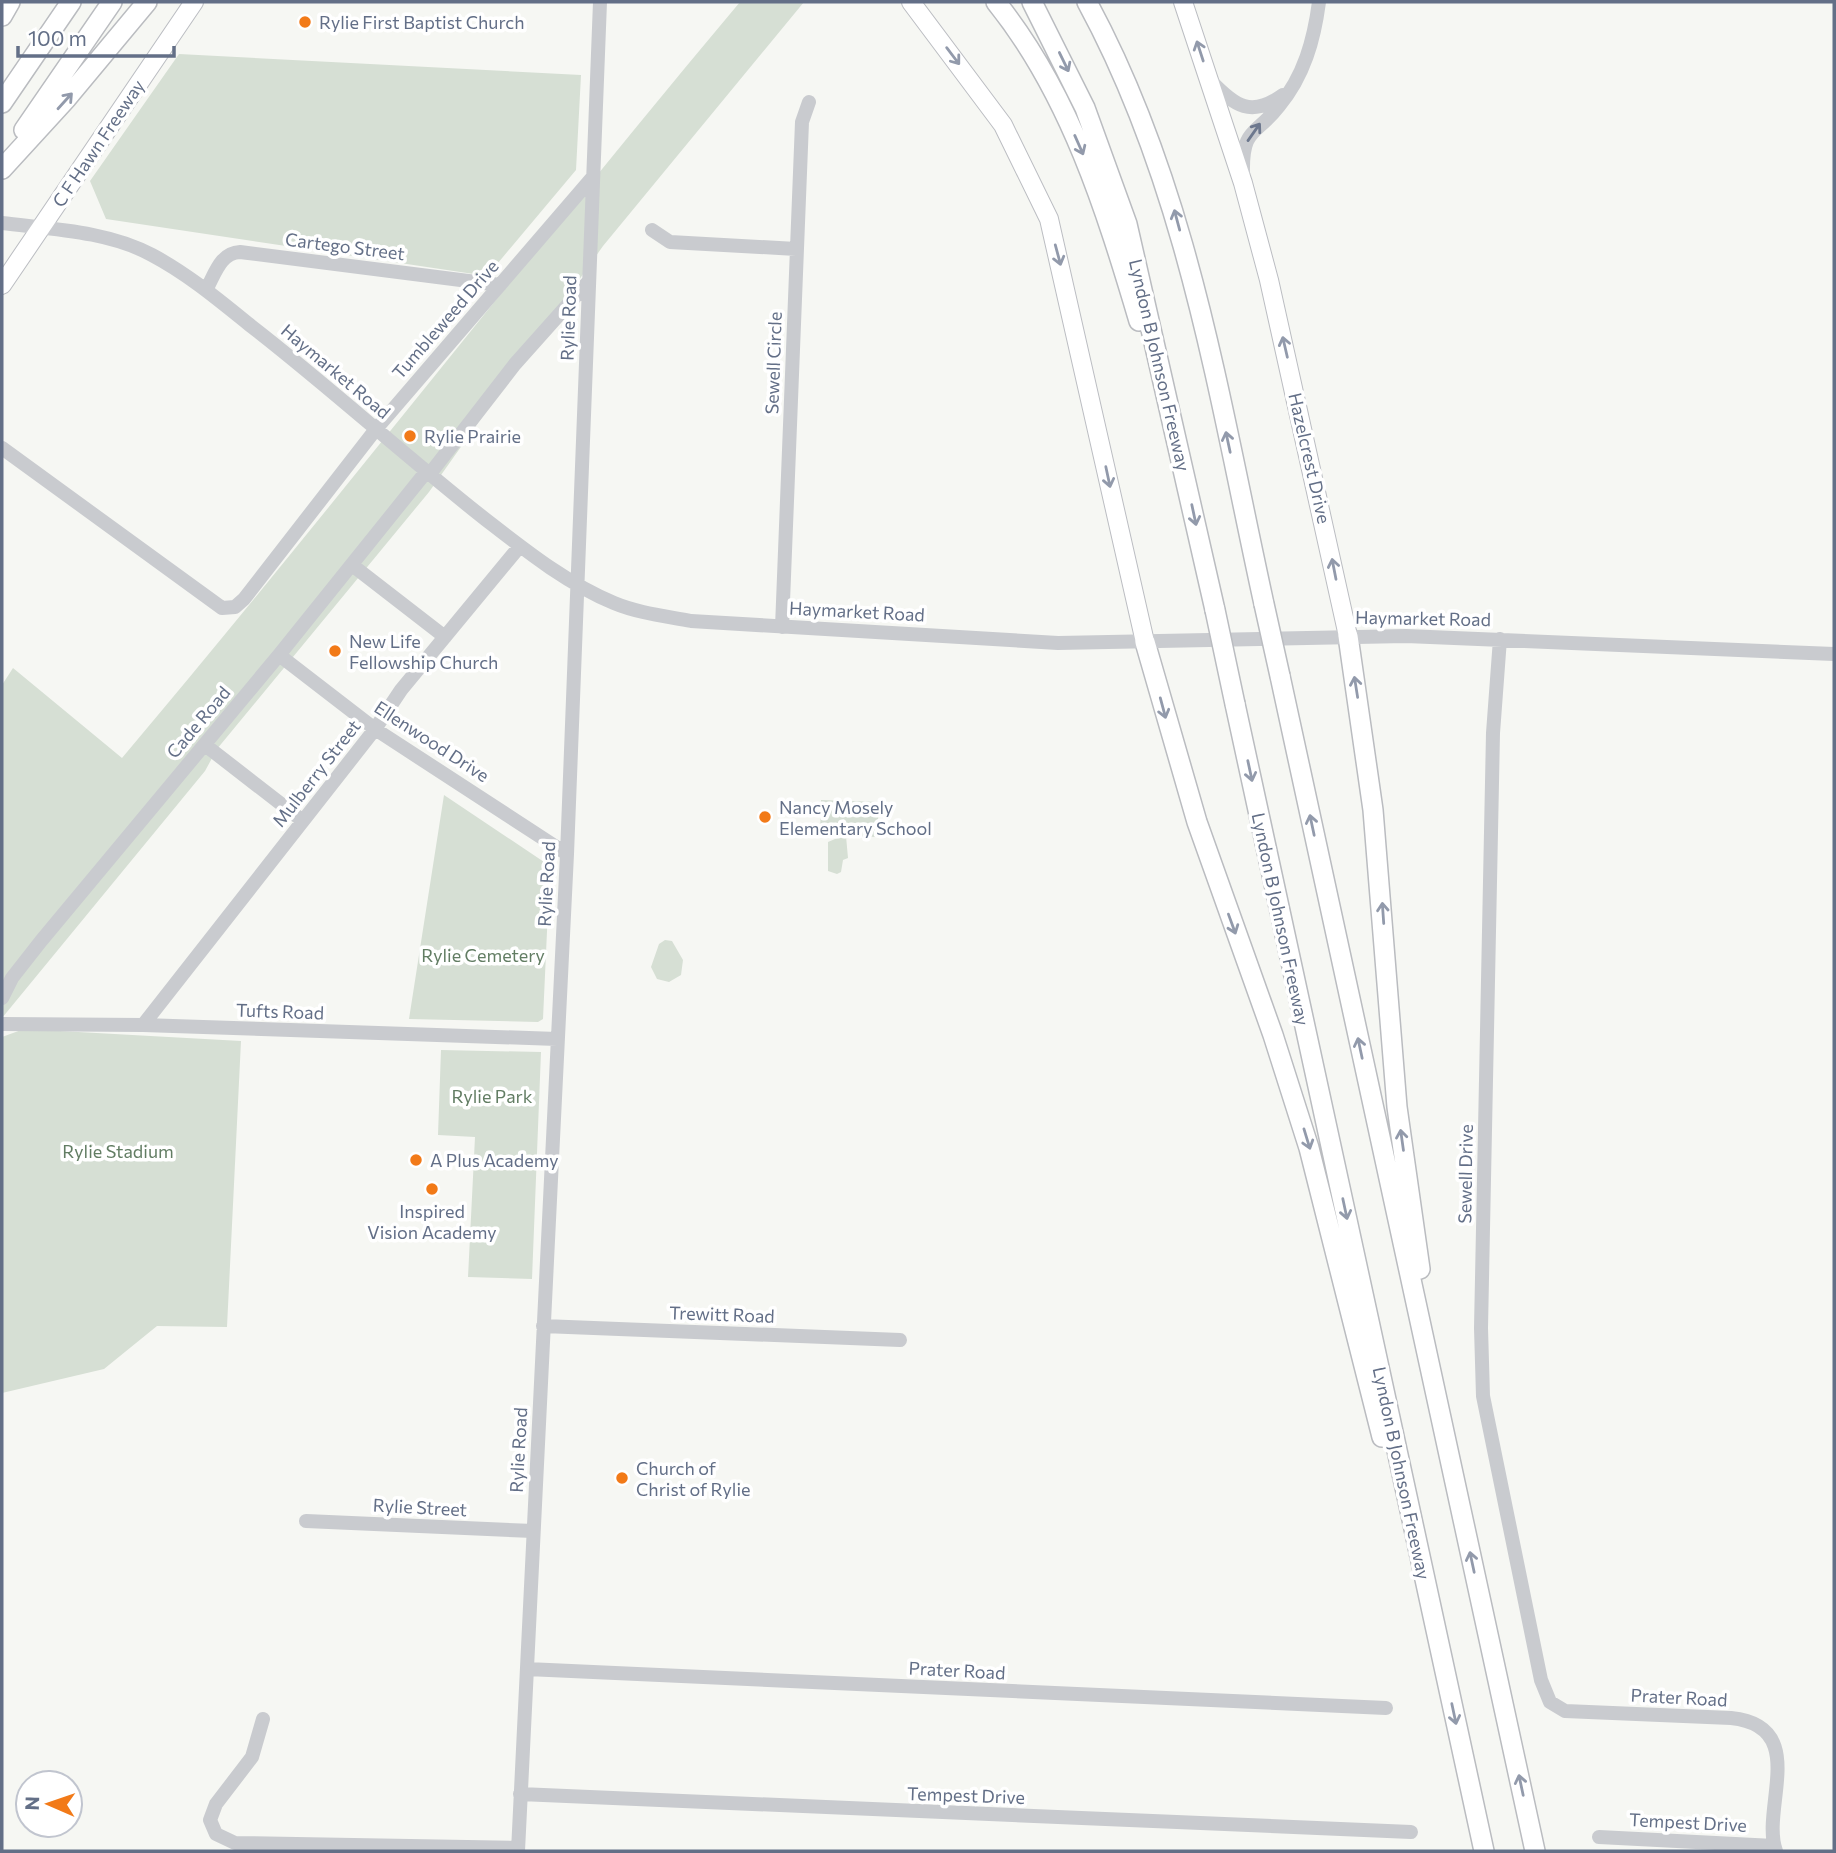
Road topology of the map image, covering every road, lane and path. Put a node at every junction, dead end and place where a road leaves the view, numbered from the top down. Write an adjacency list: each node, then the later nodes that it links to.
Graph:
1 (10, 2): 14 (highway)
2 (71, 2): 19 (highway)
3 (112, 2): 20 (highway)
4 (147, 2): 21 (highway, one-way to 4)
5 (194, 2): 25 (main road, C F Hawn Freeway)
6 (600, 2): 22 (street, Rylie Road)
7 (911, 2): 43 (main road, one-way to 43)
8 (996, 2): 35 (highway, one-way to 35)
9 (1032, 2): 35 (highway, Lyndon B Johnson Freeway, one-way to 35)
10 (1087, 2): 15 (highway)
11 (1095, 2): 15 (highway)
12 (1183, 2): 16 (main road, one-way to 12)
13 (1319, 2): 17 (street)
14 (2, 16)
15 (1114, 51): 56 (highway, one-way to 15, bridge)
16 (1209, 80): 17 (street); 23 (main road)
17 (1290, 90): 23 (street, one-way to 17)
18 (809, 102): 27 (street, Sewell Circle)
19 (2, 103)
20 (2, 163)
21 (2, 169)
22 (591, 179): 28 (street, Rylie Road); 30 (street, Tumbleweed Drive)
23 (1243, 183): 40 (main road, Hazelcrest Drive, one-way to 23)
24 (2, 223): 25 (street, Haymarket Road)
25 (42, 228): 29 (main road, C F Hawn Freeway); 31 (street, Haymarket Road)
26 (652, 230): 27 (street)
27 (796, 249): 39 (street, Sewell Circle)
28 (589, 281): 34 (street, Cade Road); 38 (street, Rylie Road)
29 (2, 285)
30 (500, 285): 31 (street, Cartego Street); 32 (street, Tumbleweed Drive)
31 (206, 290): 32 (street, Haymarket Road)
32 (376, 429): 33 (street, Tumbleweed Drive); 34 (street, Haymarket Road)
33 (2, 448)
34 (427, 473): 36 (street, Haymarket Road); 37 (street, Cade Road)
35 (1186, 480): 59 (highway, Lyndon B Johnson Freeway, one-way to 59, bridge)
36 (520, 546): 38 (street, Haymarket Road); 41 (street, Mulberry Street)
37 (352, 565): 41 (street); 45 (street, Cade Road)
38 (578, 586): 39 (street, Haymarket Road); 49 (street, Rylie Road)
39 (782, 627): 43 (street, Haymarket Road)
40 (1348, 636): 42 (street, Haymarket Road); 43 (street, Haymarket Road); 56 (highway, one-way to 40)
41 (444, 637): 46 (street, Mulberry Street)
42 (1500, 639): 44 (street, Haymarket Road); 61 (street, Sewell Drive)
43 (1145, 642): 59 (highway, one-way to 59)
44 (1834, 654)
45 (279, 655): 46 (street, Ellenwood Drive); 47 (street, Cade Road)
46 (375, 729): 48 (street, Mulberry Street); 49 (street, Ellenwood Drive)
47 (205, 745): 48 (street); 50 (street, Cade Road)
48 (303, 821): 52 (street, Mulberry Street)
49 (567, 854): 53 (street, Rylie Road)
50 (2, 998)
51 (2, 1024): 52 (street, Tufts Road)
52 (143, 1025): 53 (street, Tufts Road)
53 (557, 1040): 54 (street, Rylie Road)
54 (543, 1326): 55 (street, Trewitt Road); 58 (street, Rylie Road)
55 (900, 1340)
56 (1442, 1426): 70 (highway, one-way to 56)
57 (306, 1521): 58 (street, Rylie Street)
58 (533, 1531): 60 (street, Rylie Road)
59 (1440, 1647): 69 (highway, Lyndon B Johnson Freeway, one-way to 69)
60 (527, 1669): 62 (street, Prater Road); 64 (street, Rylie Road)
61 (1550, 1702): 67 (street, Prater Road)
62 (1385, 1708)
63 (263, 1719): 68 (street)
64 (520, 1794): 65 (street, Tempest Drive); 68 (street, Rylie Road)
65 (1411, 1832)
66 (1599, 1837): 67 (street, Tempest Drive)
67 (1775, 1848)
68 (518, 1850)
69 (1484, 1851)
70 (1535, 1851)

